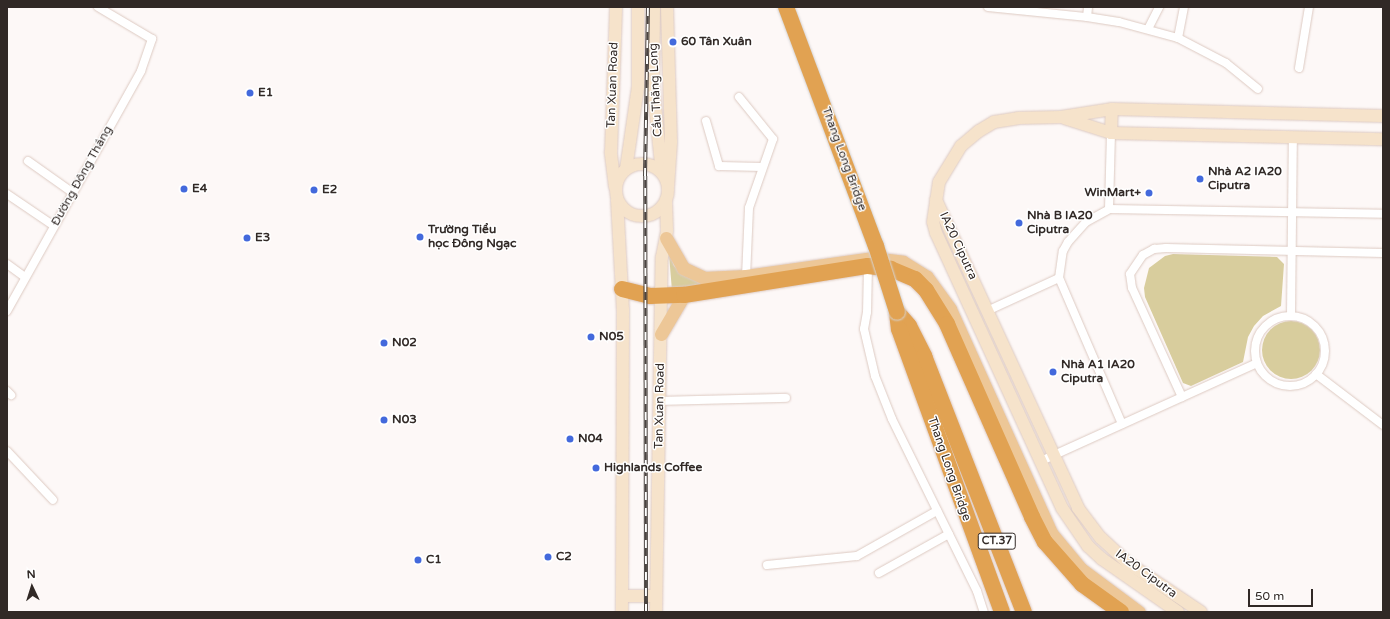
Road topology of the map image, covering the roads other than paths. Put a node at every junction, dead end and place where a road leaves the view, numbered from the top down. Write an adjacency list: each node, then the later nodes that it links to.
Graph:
1 (98, 7): 33 (street, Đường Đông Thắng)
2 (616, 7): 32 (street, Tan Xuan Road)
3 (638, 7): 29 (street, Cầu Thăng Long)
4 (654, 7): 30 (street, Cầu Thăng Long)
5 (666, 7): 31 (street)
6 (786, 7): 55 (highway, Thang Long Bridge, bridge)
7 (988, 7): 12 (street)
8 (1088, 7): 14 (street)
9 (1159, 7): 15 (street)
10 (1184, 7): 16 (street)
11 (1309, 7): 17 (street)
12 (1006, 8): 13 (street)
13 (1037, 9): 14 (street)
14 (1087, 17): 15 (street)
15 (1148, 29): 16 (street)
16 (1178, 38): 18 (street)
17 (1300, 68)
18 (1258, 90)
19 (738, 97): 28 (street)
20 (1112, 109): 21 (street); 22 (street); 24 (street)
21 (1383, 116)
22 (1061, 117): 24 (street); 37 (street)
23 (706, 121): 28 (street)
24 (1111, 133): 25 (street); 38 (street)
25 (1293, 137): 26 (street); 39 (street)
26 (1383, 139)
27 (28, 161): 33 (street)
28 (762, 167): 47 (street)
29 (626, 169): 30 (street); 32 (street)
30 (662, 173): 31 (street)
31 (668, 186): 36 (street)
32 (615, 187): 35 (street)
33 (73, 193): 41 (street, Đường Đông Thắng)
34 (7, 194): 41 (street)
35 (617, 200): 36 (street); 50 (street)
36 (666, 200): 42 (street, Tan Xuan Road)
37 (936, 200): 54 (street, IA20 Ciputra); 67 (street, IA20 Ciputra)
38 (1108, 209): 39 (street); 49 (street)
39 (1294, 213): 40 (street); 43 (street)
40 (1383, 214)
41 (54, 226): 48 (street, Đường Đông Thắng)
42 (666, 238): 47 (main road); 52 (street, Tan Xuan Road)
43 (1293, 250): 44 (street); 56 (street); 60 (street)
44 (1383, 253)
45 (7, 264): 48 (street)
46 (868, 266): 51 (highway); 70 (street); 84 (highway)
47 (746, 276): 85 (main road)
48 (25, 277): 53 (street, Đường Đông Thắng)
49 (1059, 278): 54 (street); 63 (street)
50 (622, 289): 52 (highway); 75 (street)
51 (684, 294): 52 (highway); 57 (main road)
52 (661, 296): 57 (street, Tan Xuan Road)
53 (7, 311)
54 (987, 311): 66 (street, IA20 Ciputra)
55 (897, 312): 68 (highway, Thang Long Bridge); 72 (highway, Thang Long Bridge)
56 (1290, 316): 58 (street); 59 (street)
57 (661, 334): 62 (street, Tan Xuan Road)
58 (1257, 363): 59 (street); 60 (street)
59 (1316, 374): 64 (street)
60 (1182, 397): 63 (street)
61 (786, 398): 62 (street)
62 (661, 401): 76 (street, Tan Xuan Road)
63 (1122, 424): 66 (street)
64 (1383, 425)
65 (7, 451): 69 (street)
66 (1053, 456): 67 (street); 87 (street, IA20 Ciputra)
67 (1041, 461): 86 (street, IA20 Ciputra)
68 (970, 470): 82 (highway, CT.37); 83 (highway)
69 (53, 500)
70 (937, 511): 71 (street); 73 (street)
71 (949, 534): 74 (street); 79 (street)
72 (972, 535): 80 (highway); 81 (highway, CT.37)
73 (767, 565)
74 (879, 573)
75 (622, 596): 76 (street); 77 (street)
76 (656, 596): 78 (street, Tan Xuan Road)
77 (622, 612)
78 (656, 612)
79 (984, 612)
80 (992, 612)
81 (1002, 612)
82 (1024, 612)
83 (1033, 612)
84 (1121, 612)
85 (1139, 612)
86 (1178, 612)
87 (1201, 612)

